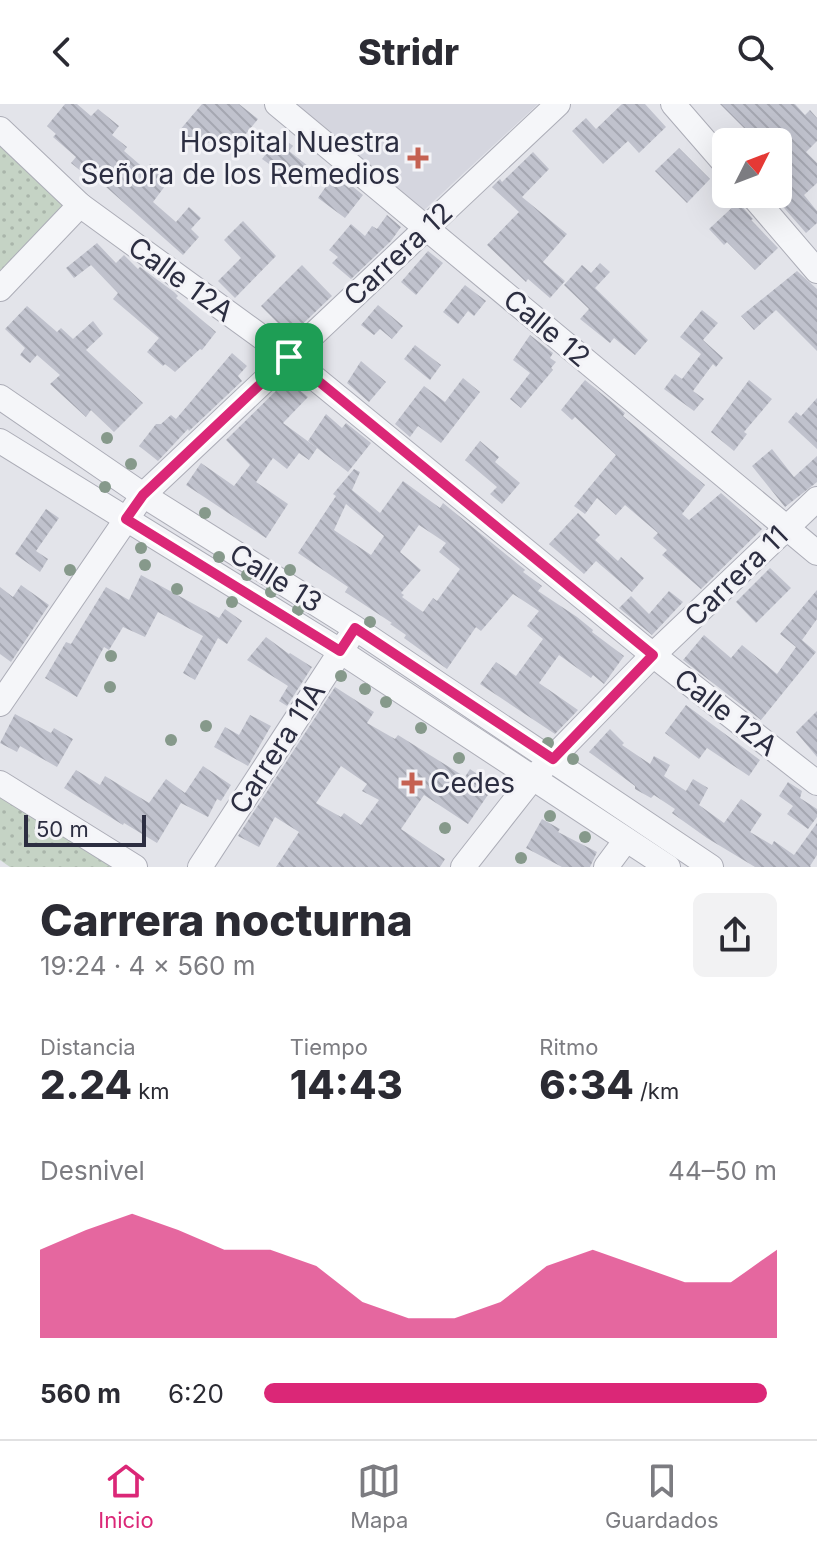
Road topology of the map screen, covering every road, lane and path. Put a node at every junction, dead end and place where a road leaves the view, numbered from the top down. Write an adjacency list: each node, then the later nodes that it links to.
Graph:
1 (277, 104): 8 (street, Calle 12)
2 (558, 104): 8 (street, Carrera 12)
3 (673, 104): 5 (street)
4 (0, 129): 6 (street, Calle 12A)
5 (712, 149)
6 (80, 205): 10 (street); 11 (street, Calle 12A)
7 (763, 208): 9 (street)
8 (426, 228): 11 (street, Carrera 12); 17 (street, Calle 12)
9 (817, 271)
10 (0, 289)
11 (289, 357): 14 (street, Carrera 12); 21 (street, Calle 12A)
12 (0, 397): 14 (street, Calle 13)
13 (0, 441): 16 (street, Calle 13)
14 (143, 495): 16 (street, Carrera 12); 19 (street, Calle 13)
15 (817, 499): 17 (street, Carrera 11)
16 (126, 519): 20 (street, Calle 13); 22 (street, Carrera 12)
17 (785, 528): 18 (street, Calle 12); 21 (street, Carrera 11)
18 (817, 553)
19 (355, 628): 20 (street, Carrera 11A); 23 (street, Calle 13)
20 (340, 651): 24 (street, Calle 13); 29 (street, Carrera 11A)
21 (653, 655): 23 (street, Carrera 11); 26 (street, Calle 12A)
22 (0, 704)
23 (553, 759): 24 (street, Carrera 11); 33 (street, Calle 13)
24 (532, 779): 27 (street, Calle 13); 30 (street, Carrera 11)
25 (0, 783): 28 (street)
26 (817, 783)
27 (626, 840): 31 (street); 32 (street, Calle 13)
28 (135, 867)
29 (200, 867)
30 (463, 867)
31 (606, 867)
32 (668, 867)
33 (711, 867)

